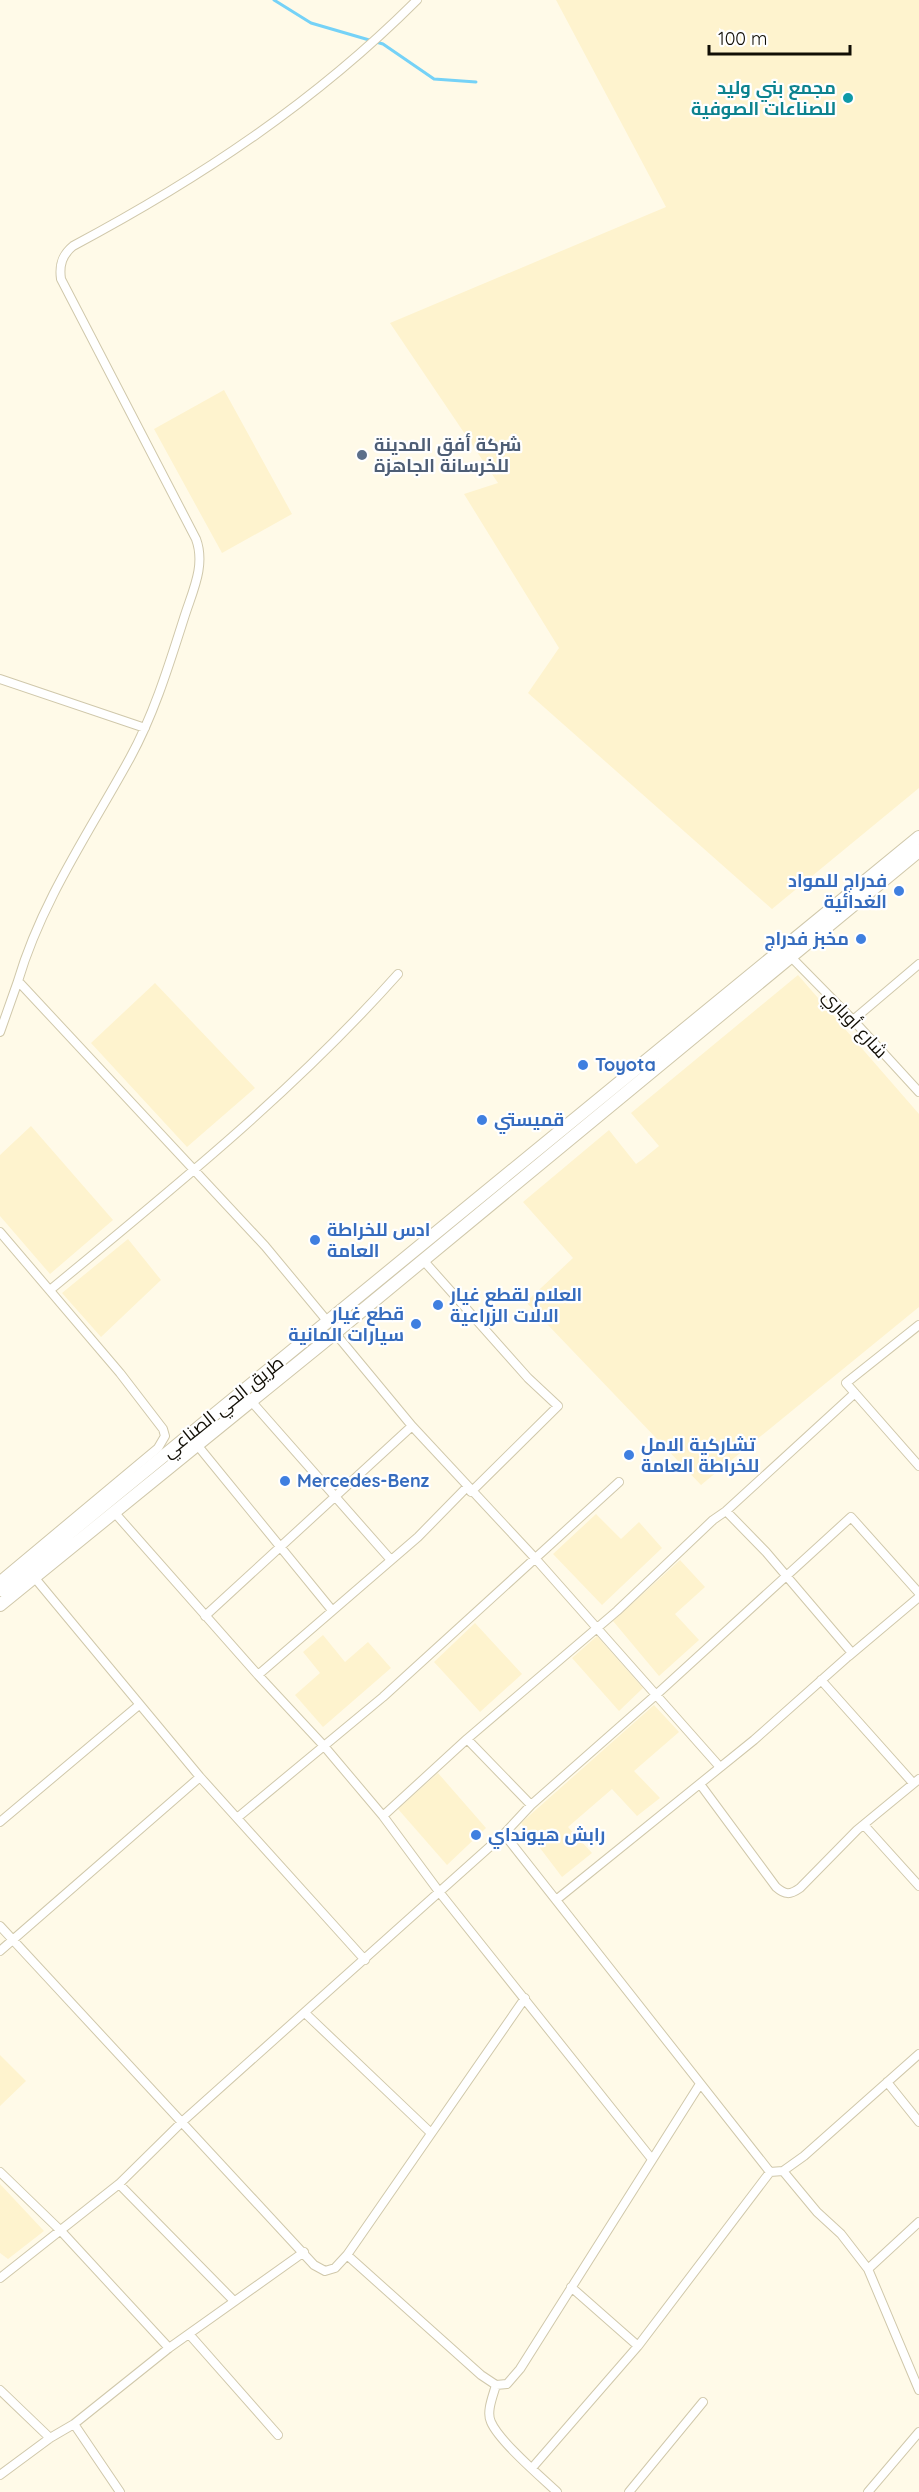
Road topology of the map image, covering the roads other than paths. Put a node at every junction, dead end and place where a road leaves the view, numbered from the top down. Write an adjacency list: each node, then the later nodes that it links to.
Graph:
1 (417, 0): 3 (street)
2 (0, 679): 3 (street)
3 (144, 728): 9 (street)
4 (919, 837): 17 (highway, طريق الحي الصناعي)
5 (919, 851): 6 (highway)
6 (790, 956): 10 (street, شارع أوباري); 15 (highway)
7 (919, 964): 10 (street)
8 (398, 974): 13 (street)
9 (18, 981): 11 (street); 13 (street)
10 (853, 1020): 12 (street, شارع أوباري)
11 (0, 1032)
12 (919, 1092)
13 (194, 1170): 16 (street); 17 (street)
14 (0, 1232): 16 (street)
15 (423, 1260): 19 (highway); 28 (street)
16 (50, 1290): 23 (street)
17 (328, 1322): 24 (highway, طريق الحي الصناعي)
18 (919, 1325): 20 (street)
19 (335, 1333): 21 (highway); 22 (street)
20 (855, 1393): 26 (street); 30 (street)
21 (251, 1401): 25 (highway); 29 (street)
22 (412, 1426): 28 (street); 29 (street)
23 (163, 1429): 24 (street); 35 (street)
24 (176, 1445): 38 (highway, طريق الحي الصناعي)
25 (198, 1446): 31 (highway); 32 (street)
26 (919, 1466)
27 (619, 1482): 33 (street)
28 (469, 1490): 33 (street); 34 (street)
29 (335, 1497): 32 (street); 34 (street)
30 (726, 1511): 36 (street); 43 (street)
31 (114, 1512): 37 (highway); 42 (street)
32 (281, 1548): 41 (street); 42 (street)
33 (534, 1557): 43 (street); 50 (street)
34 (391, 1560): 41 (street)
35 (2, 1575)
36 (787, 1576): 39 (street); 44 (street); 47 (street)
37 (34, 1577): 40 (highway); 48 (street)
38 (0, 1590)
39 (919, 1595): 44 (street)
40 (0, 1605)
41 (331, 1610): 45 (street)
42 (205, 1616): 45 (street)
43 (596, 1629): 47 (street); 49 (street)
44 (848, 1657): 46 (street)
45 (258, 1675): 50 (street)
46 (821, 1680): 51 (street); 53 (street)
47 (657, 1694): 51 (street); 55 (street)
48 (139, 1705): 52 (street); 58 (street)
49 (467, 1739): 55 (street); 56 (street)
50 (324, 1746): 56 (street); 57 (street)
51 (719, 1766): 54 (street)
52 (200, 1777): 57 (street); 65 (street)
53 (916, 1781): 59 (street)
54 (700, 1784): 59 (street); 63 (street)
55 (531, 1805): 60 (street)
56 (383, 1816): 62 (street)
57 (237, 1818): 67 (street)
58 (0, 1822)
59 (864, 1825): 61 (street)
60 (504, 1834): 62 (street); 63 (street)
61 (919, 1886)
62 (440, 1893): 67 (street); 68 (street)
63 (556, 1900): 72 (street)
64 (0, 1926): 65 (street)
65 (13, 1940): 66 (street); 73 (street)
66 (0, 1951)
67 (365, 1960): 69 (street)
68 (525, 1998): 75 (street); 76 (street)
69 (305, 2013): 73 (street); 75 (street)
70 (919, 2054): 71 (street)
71 (887, 2082): 74 (street); 79 (street)
72 (700, 2084): 76 (street); 78 (street)
73 (183, 2121): 80 (street); 83 (street)
74 (919, 2122)
75 (431, 2133): 84 (street)
76 (651, 2158): 87 (street)
77 (0, 2172): 82 (street)
78 (770, 2172): 79 (street); 90 (street)
79 (783, 2172): 85 (street)
80 (119, 2184): 82 (street); 88 (street)
81 (919, 2222): 85 (street)
82 (61, 2231): 86 (street); 91 (street)
83 (304, 2252): 84 (street); 88 (street)
84 (347, 2255): 92 (street)
85 (868, 2269): 94 (street)
86 (0, 2278)
87 (571, 2287): 90 (street); 92 (street)
88 (234, 2301): 89 (street)
89 (189, 2334): 91 (street); 98 (street)
90 (638, 2346): 100 (street)
91 (169, 2348): 96 (street)
92 (496, 2385): 100 (street)
93 (0, 2390): 99 (street)
94 (919, 2390)
95 (703, 2402): 104 (street)
96 (74, 2424): 99 (street); 102 (street)
97 (919, 2432): 105 (street)
98 (278, 2435)
99 (50, 2438): 101 (street)
100 (532, 2468): 103 (street)
101 (0, 2475)
102 (120, 2492)
103 (557, 2492)
104 (629, 2492)
105 (868, 2492)

